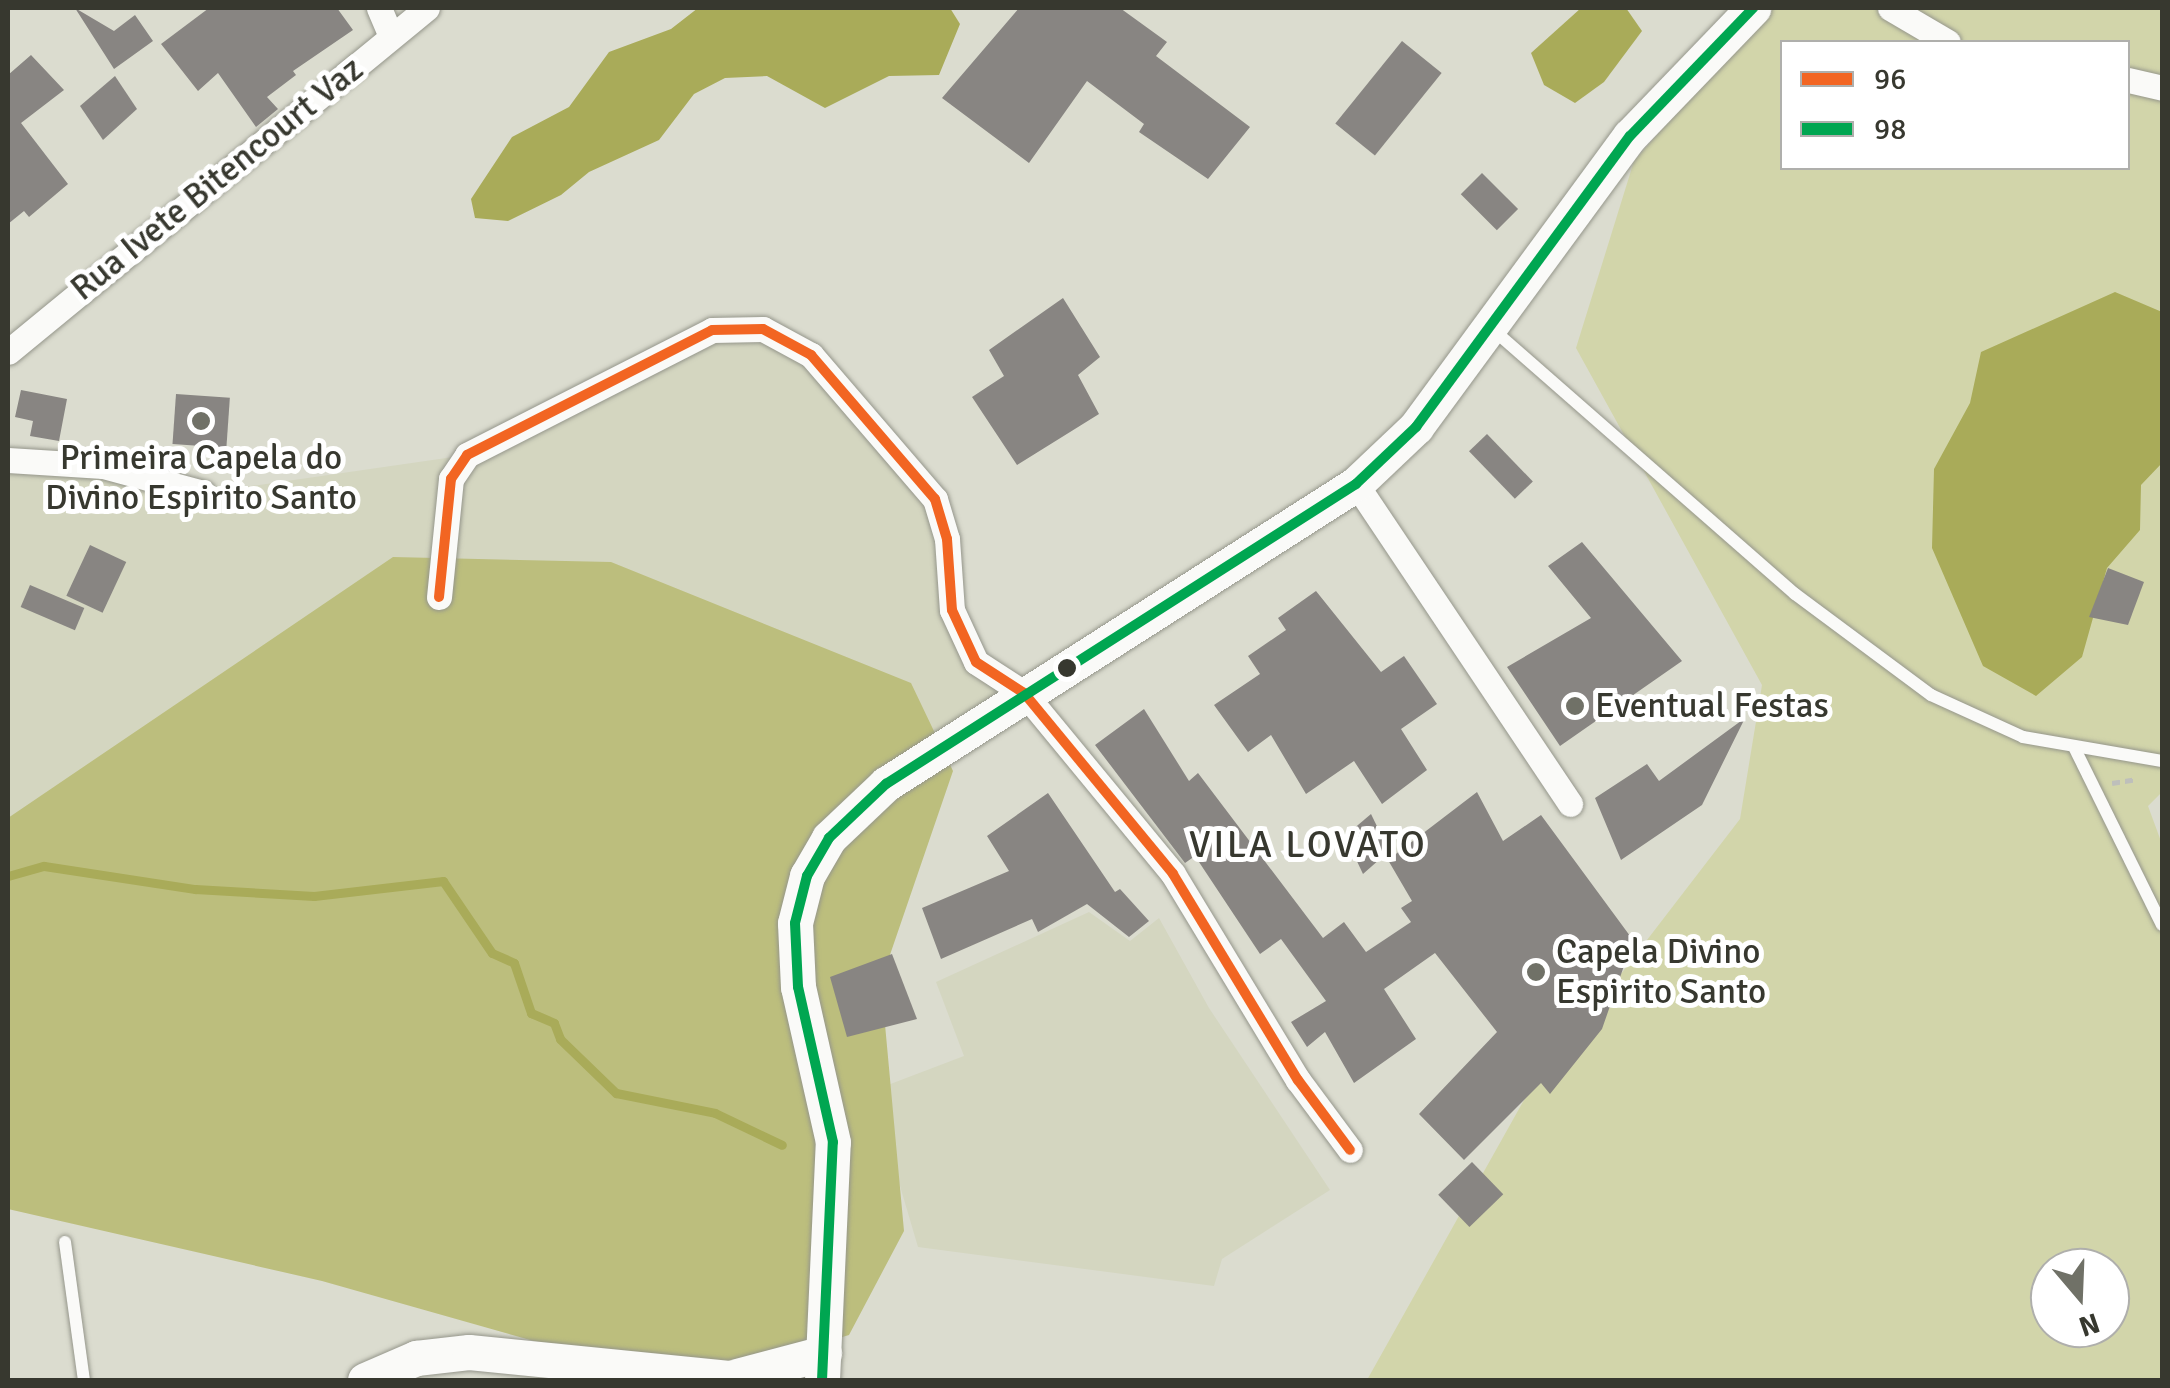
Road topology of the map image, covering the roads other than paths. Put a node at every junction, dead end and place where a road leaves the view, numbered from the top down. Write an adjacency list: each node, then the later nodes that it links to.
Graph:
1 (379, 8): 5 (street)
2 (427, 8): 5 (street, Rua Ivete Bitencourt Vaz)
3 (1753, 8): 9 (street)
4 (1890, 8): 6 (street)
5 (391, 36): 10 (street, Rua Ivete Bitencourt Vaz)
6 (1945, 40)
7 (2130, 80): 8 (street)
8 (2162, 88)
9 (1488, 325): 12 (street); 16 (lane)
10 (8, 352)
11 (8, 460): 13 (street)
12 (1356, 484): 15 (street); 18 (street)
13 (203, 494)
14 (439, 596): 15 (street)
15 (1024, 693): 20 (street); 22 (street)
16 (2076, 749): 17 (lane); 19 (lane)
17 (2162, 761)
18 (1570, 804)
19 (2162, 925)
20 (1350, 1150)
21 (65, 1242): 25 (lane)
22 (823, 1367): 24 (street)
23 (423, 1369): 24 (street); 26 (street)
24 (743, 1378)
25 (84, 1380)
26 (366, 1380)

